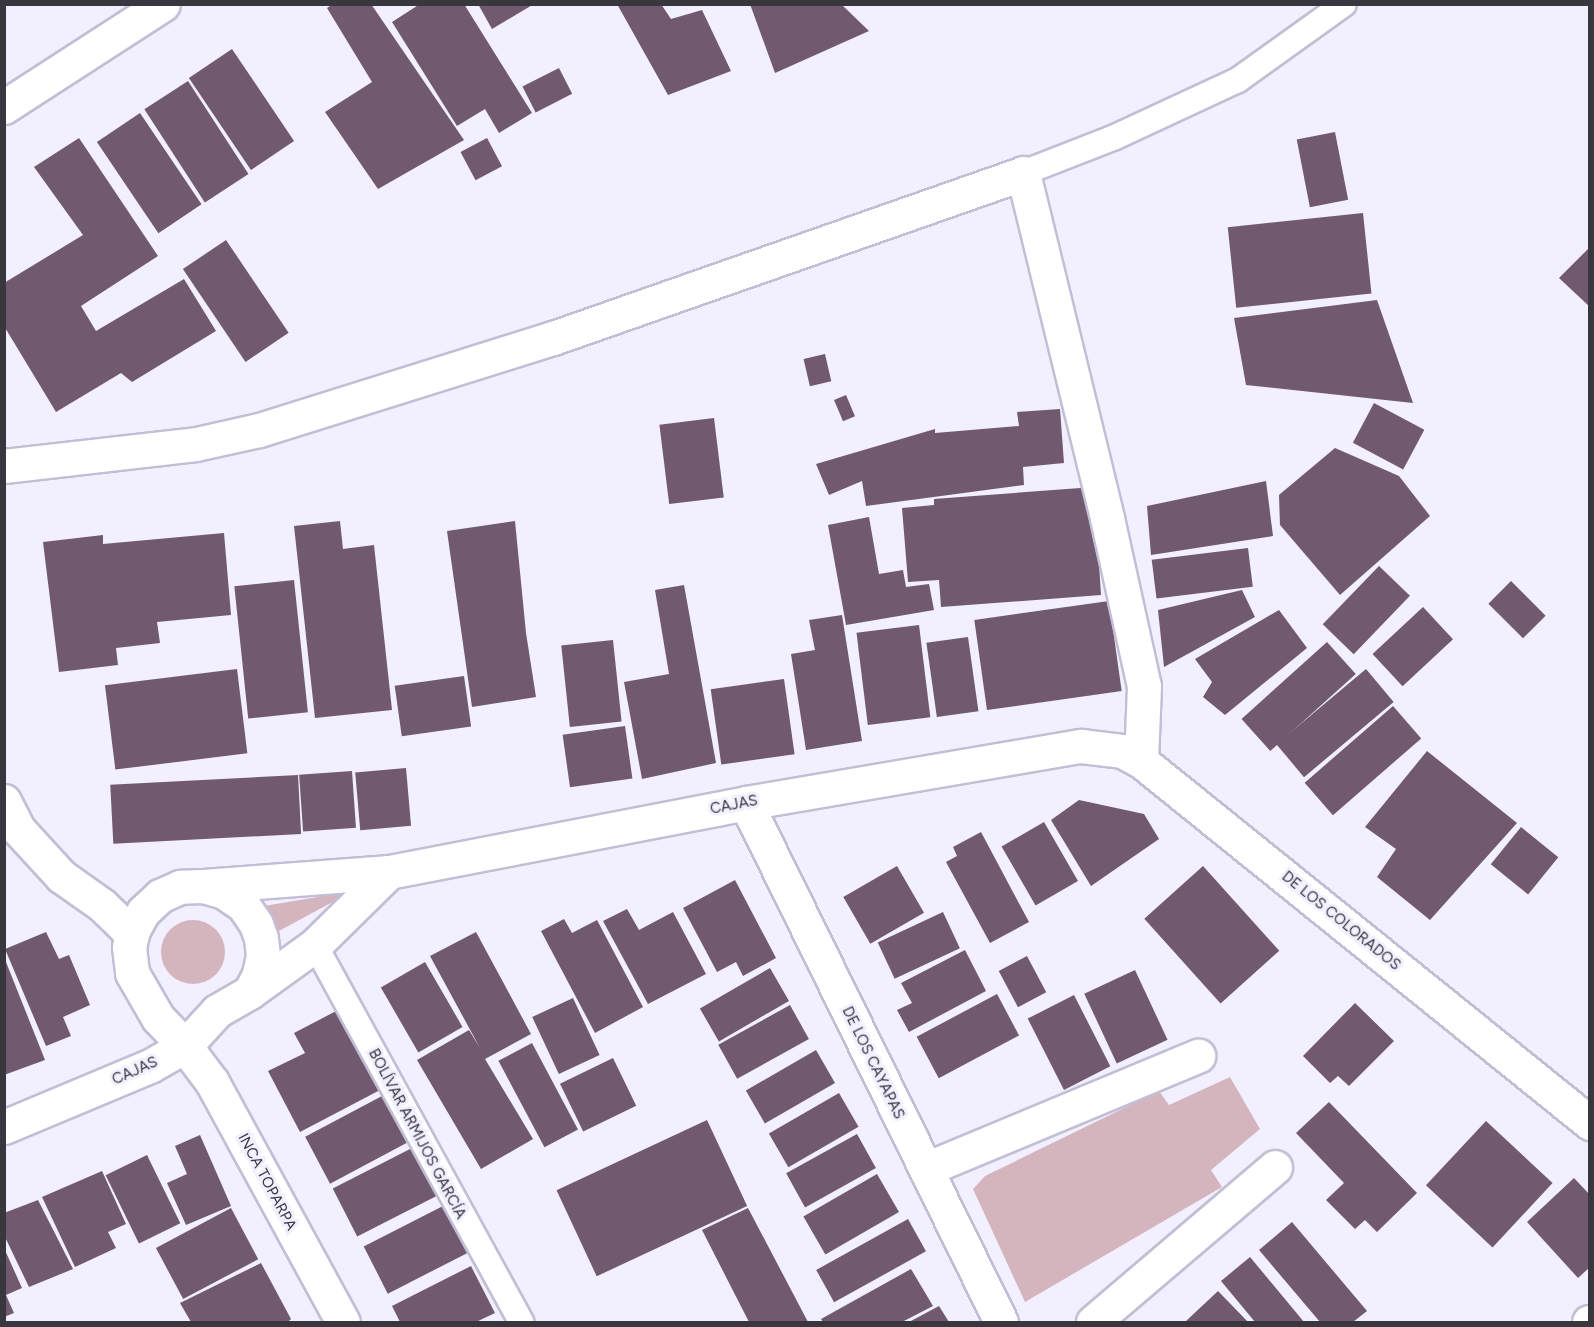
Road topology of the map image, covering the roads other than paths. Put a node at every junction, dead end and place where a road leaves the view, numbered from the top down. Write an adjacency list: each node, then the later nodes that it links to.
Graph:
1 (163, 4): 3 (street)
2 (1344, 4): 4 (lane)
3 (4, 107)
4 (1023, 173): 5 (street); 7 (street)
5 (4, 466)
6 (1080, 746): 7 (street, DE LOS COLORADOS); 9 (street, CAJAS)
7 (1141, 761): 17 (street, DE LOS COLORADOS)
8 (4, 801): 12 (street)
9 (746, 803): 10 (street, CAJAS); 20 (street, DE LOS CAYAPAS)
10 (389, 872): 11 (street, CAJAS); 13 (street, CAJAS)
11 (203, 886): 12 (street, CAJAS); 14 (street, CAJAS)
12 (133, 930): 15 (street, CAJAS)
13 (315, 945): 14 (street, CAJAS); 22 (lane, BOLÍVAR ARMIJOS GARCÍA)
14 (250, 992): 15 (street, CAJAS)
15 (185, 1046): 18 (street, CAJAS); 21 (street, INCA TOPARPA)
16 (1198, 1056): 20 (street)
17 (1590, 1123)
18 (4, 1126)
19 (1275, 1167): 24 (street)
20 (926, 1169): 23 (street, DE LOS CAYAPAS)
21 (343, 1323)
22 (520, 1323)
23 (1001, 1323)
24 (1093, 1323)

